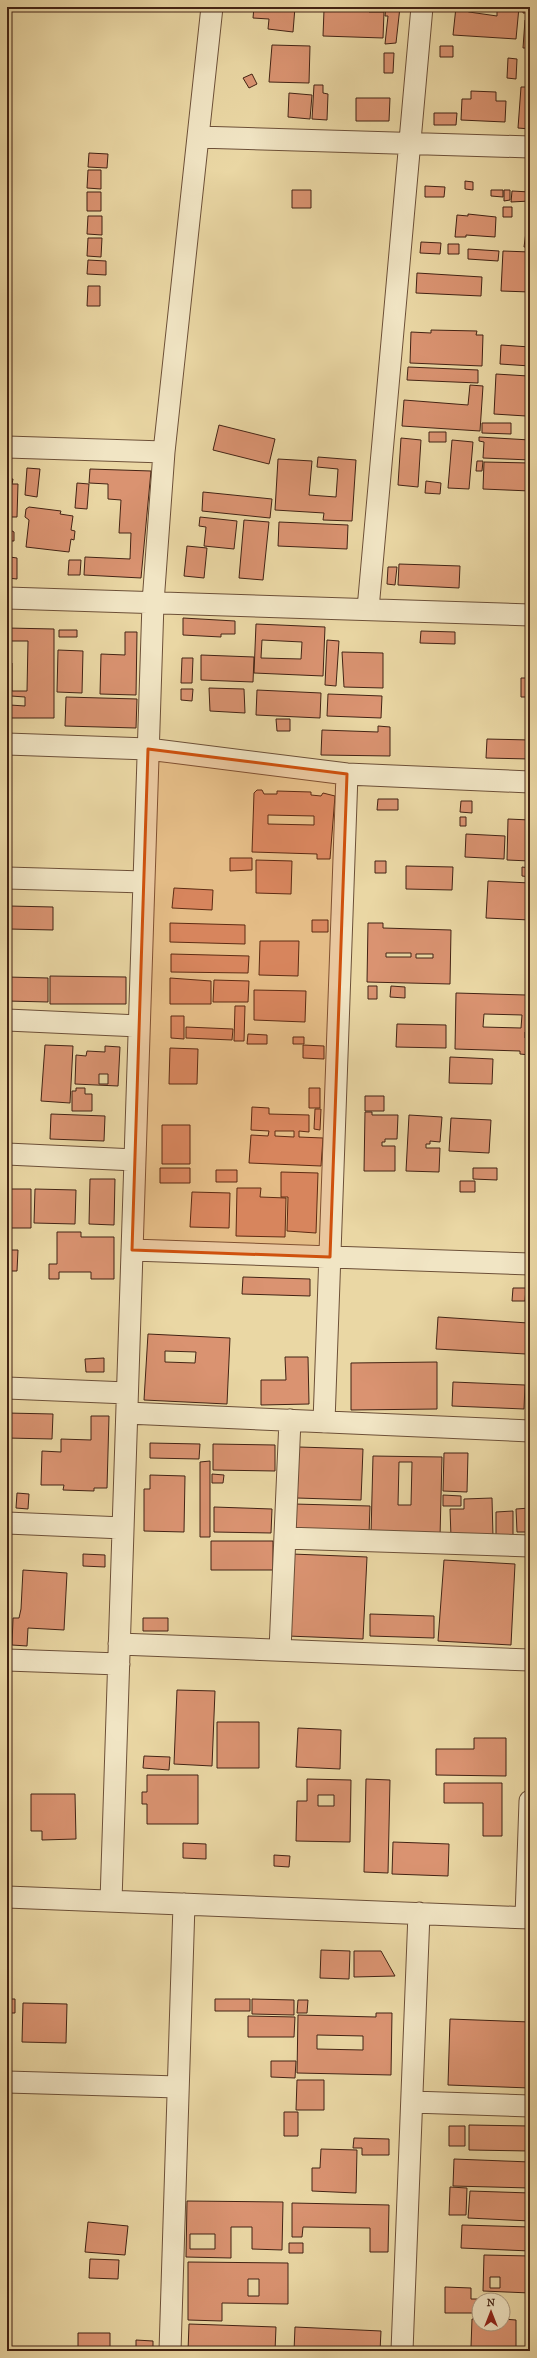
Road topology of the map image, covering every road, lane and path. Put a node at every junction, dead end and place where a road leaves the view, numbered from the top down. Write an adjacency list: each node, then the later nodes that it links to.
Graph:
1 (212, 7): 3 (street)
2 (422, 7): 4 (street)
3 (198, 137): 4 (street); 7 (street)
4 (410, 143): 5 (street); 10 (street)
5 (530, 147)
6 (7, 447): 7 (street)
7 (164, 452): 9 (street)
8 (7, 598): 9 (street)
9 (153, 603): 10 (street); 13 (street)
10 (368, 609): 11 (street)
11 (530, 615)
12 (7, 744): 13 (street)
13 (148, 750): 14 (street); 17 (street)
14 (347, 774): 15 (street); 23 (street)
15 (530, 782)
16 (7, 878): 17 (street)
17 (144, 882): 19 (street)
18 (7, 1020): 19 (street)
19 (139, 1026): 21 (street)
20 (7, 1154): 21 (street)
21 (135, 1160): 22 (street)
22 (132, 1250): 23 (street); 26 (street)
23 (330, 1257): 24 (street); 29 (street)
24 (530, 1264)
25 (7, 1388): 26 (street)
26 (127, 1393): 27 (street)
27 (127, 1413): 28 (street); 32 (street)
28 (290, 1420): 29 (street); 33 (street)
29 (324, 1422): 30 (street)
30 (530, 1431)
31 (7, 1523): 32 (street)
32 (123, 1528): 36 (street)
33 (285, 1538): 34 (street); 35 (street)
34 (530, 1546)
35 (280, 1650): 36 (street); 38 (street)
36 (119, 1654): 37 (street); 41 (street)
37 (7, 1660)
38 (530, 1660)
39 (530, 1801): 44 (street)
40 (7, 1897): 41 (street)
41 (111, 1901): 42 (street)
42 (184, 1904): 43 (street); 46 (street)
43 (419, 1913): 44 (street); 47 (street)
44 (528, 1918)
45 (7, 2082): 46 (street)
46 (178, 2087): 49 (street)
47 (412, 2102): 48 (street); 50 (street)
48 (530, 2106)
49 (170, 2351)
50 (402, 2351)

